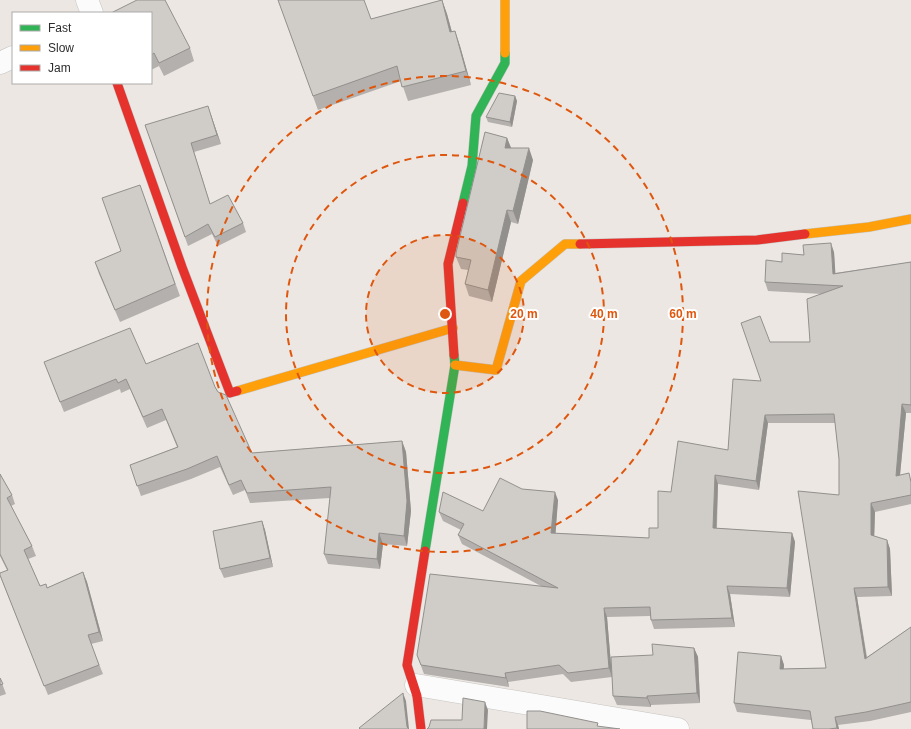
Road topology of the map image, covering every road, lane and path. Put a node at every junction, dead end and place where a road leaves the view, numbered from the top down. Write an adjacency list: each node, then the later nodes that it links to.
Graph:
1 (87, 0): 3 (street)
2 (504, 0): 8 (street)
3 (92, 12)
4 (12, 57): 5 (street)
5 (0, 63)
6 (117, 84): 8 (street)
7 (911, 220): 9 (street)
8 (453, 328): 9 (street)
9 (455, 365): 10 (street)
10 (416, 685): 11 (street); 12 (street)
11 (421, 729)
12 (678, 729)

